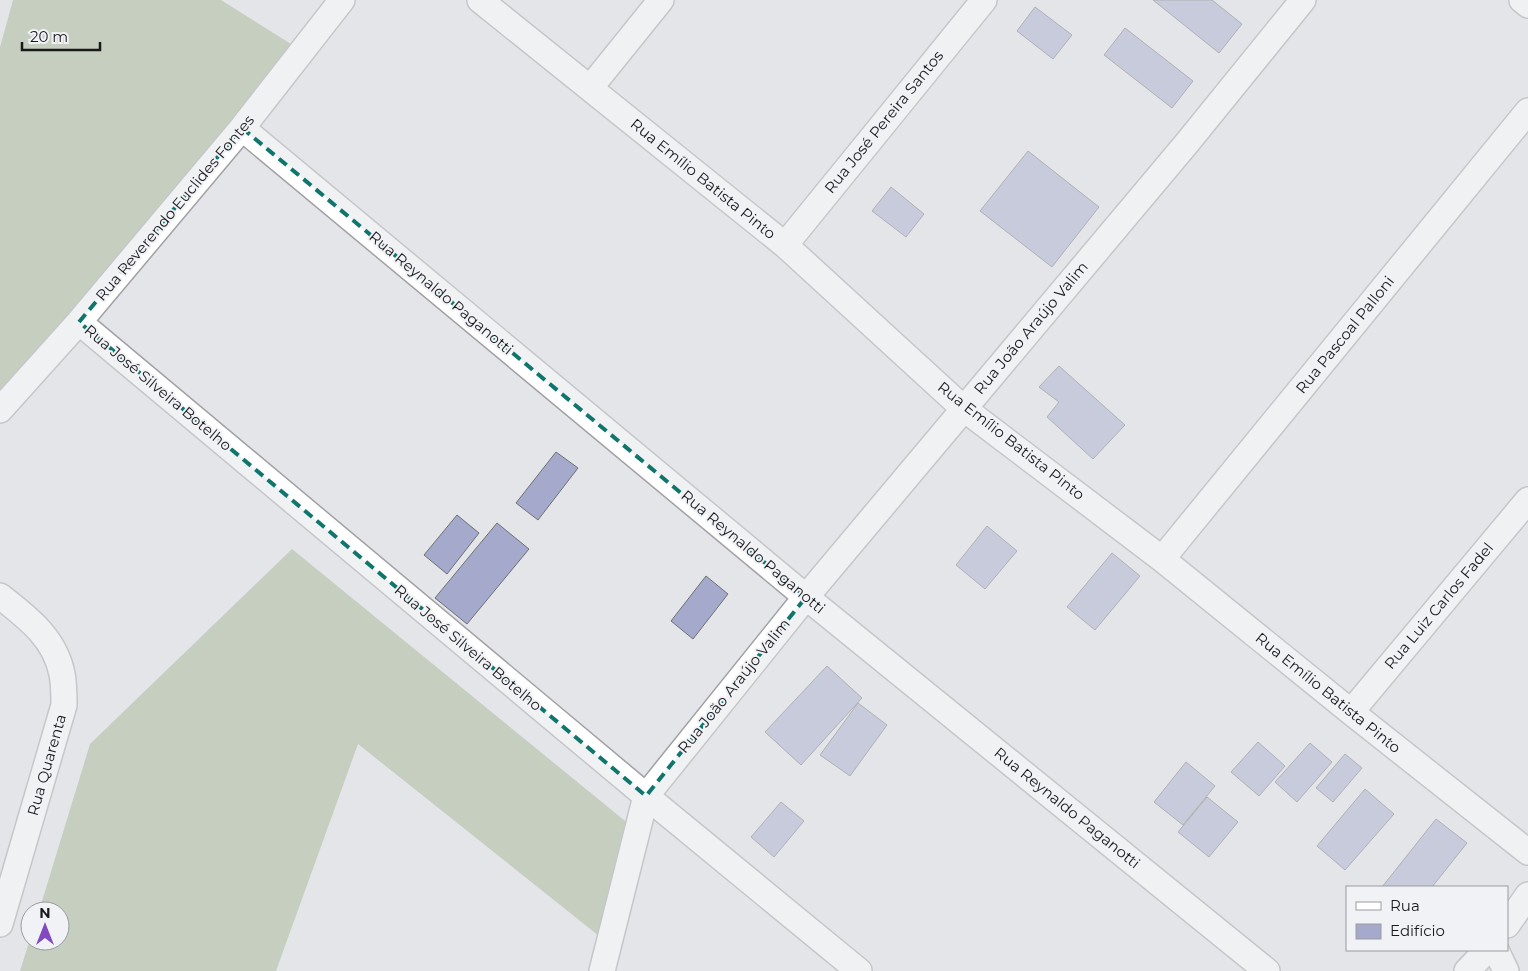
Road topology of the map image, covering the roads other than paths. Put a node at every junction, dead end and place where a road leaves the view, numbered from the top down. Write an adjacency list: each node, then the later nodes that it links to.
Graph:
1 (342, 0): 10 (street, Rua Reverendo Euclides Fontes)
2 (480, 0): 8 (street, Rua Emílio Batista Pinto)
3 (661, 0): 8 (street)
4 (984, 0): 11 (street, Rua José Pereira Santos)
5 (1303, 0): 13 (street, Rua João Araújo Valim)
6 (1522, 0): 7 (street)
7 (1528, 5)
8 (590, 88): 11 (street, Rua Emílio Batista Pinto)
9 (1528, 111): 16 (street, Rua Pascoal Palloni)
10 (242, 128): 12 (street, Rua Reverendo Euclides Fontes); 18 (street, Rua Reynaldo Paganotti)
11 (785, 245): 13 (street, Rua Emílio Batista Pinto)
12 (79, 322): 14 (street, Rua Reverendo Euclides Fontes); 20 (street, Rua José Silveira Botelho)
13 (964, 408): 16 (street, Rua Emílio Batista Pinto); 18 (street, Rua João Araújo Valim)
14 (0, 410)
15 (1528, 500): 19 (street, Rua Luiz Carlos Fadel)
16 (1162, 559): 19 (street, Rua Emílio Batista Pinto)
17 (0, 596): 23 (street, Rua Quarenta)
18 (806, 597): 20 (street, Rua João Araújo Valim); 29 (street, Rua Reynaldo Paganotti)
19 (1351, 712): 21 (street, Rua Emílio Batista Pinto)
20 (646, 796): 27 (street); 28 (street, Rua José Silveira Botelho)
21 (1528, 852)
22 (1528, 895): 24 (street)
23 (0, 924)
24 (1508, 924)
25 (1487, 951): 30 (street)
26 (1496, 951): 31 (street)
27 (602, 971)
28 (859, 971)
29 (1268, 971)
30 (1467, 971)
31 (1506, 971)

